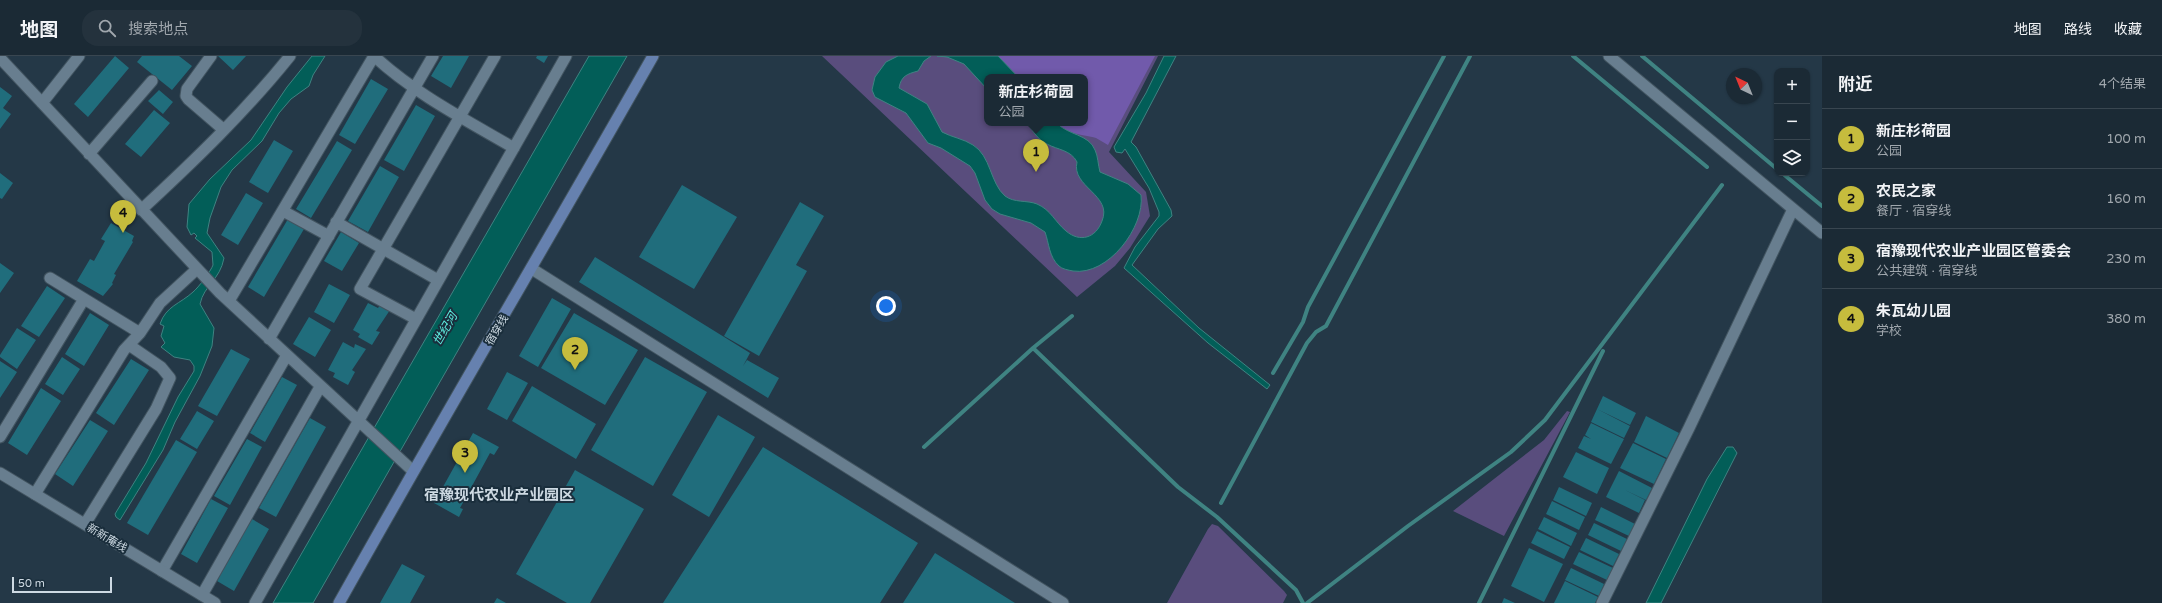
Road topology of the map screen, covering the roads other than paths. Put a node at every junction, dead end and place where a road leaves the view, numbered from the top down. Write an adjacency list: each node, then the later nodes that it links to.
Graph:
1 (79, 56): 13 (street)
2 (211, 56): 15 (street)
3 (290, 56): 15 (street)
4 (374, 56): 12 (street); 20 (street)
5 (433, 56): 12 (street)
6 (495, 56): 14 (street)
7 (566, 56): 16 (street)
8 (653, 56): 26 (main road, 宿穿线)
9 (1609, 56): 18 (street)
10 (3, 58): 13 (street)
11 (152, 80): 17 (street)
12 (414, 88): 14 (street); 21 (street)
13 (42, 103): 17 (street)
14 (460, 116): 16 (street); 24 (street)
15 (224, 130): 19 (street)
16 (514, 148): 28 (street)
17 (90, 154): 19 (street)
18 (1793, 209): 22 (street); 49 (street)
19 (142, 210): 25 (street)
20 (282, 211): 23 (street); 30 (street)
21 (336, 222): 23 (street); 24 (street)
22 (1822, 233)
23 (329, 236): 33 (street)
24 (383, 249): 28 (street); 31 (street)
25 (197, 269): 30 (street); 32 (street)
26 (532, 269): 39 (main road, 宿穿线); 48 (street)
27 (50, 278): 29 (street)
28 (438, 280): 31 (street)
29 (84, 299): 32 (street); 38 (street)
30 (229, 301): 33 (street)
31 (416, 320): 37 (street)
32 (140, 333): 34 (street)
33 (269, 339): 35 (street)
34 (129, 345): 41 (street); 42 (street)
35 (287, 356): 36 (street); 43 (street)
36 (320, 387): 37 (street); 44 (street)
37 (361, 423): 39 (street); 46 (street)
38 (0, 437)
39 (413, 471): 47 (main road, 宿穿线)
40 (0, 473): 41 (street, 新新庵线)
41 (35, 494): 42 (street, 新新庵线)
42 (84, 524): 43 (street, 新新庵线)
43 (162, 571): 44 (street, 新新庵线)
44 (202, 595): 45 (street, 新新庵线)
45 (215, 603)
46 (255, 603)
47 (339, 603)
48 (1063, 603)
49 (1602, 603)

